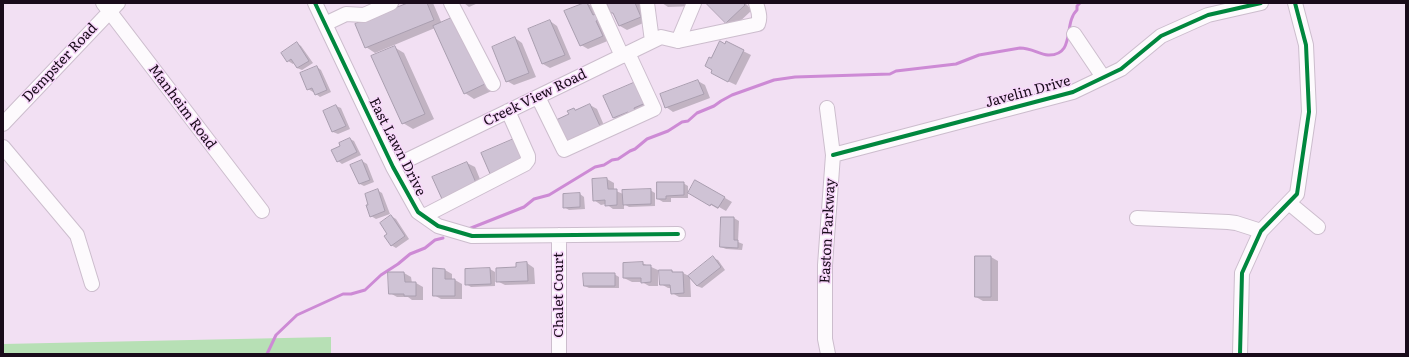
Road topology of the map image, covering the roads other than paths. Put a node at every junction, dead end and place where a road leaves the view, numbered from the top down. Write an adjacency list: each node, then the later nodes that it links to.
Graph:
1 (315, 3): 11 (street, East Lawn Drive)
2 (391, 3): 11 (street)
3 (451, 3): 17 (street)
4 (598, 3): 15 (street)
5 (647, 3): 13 (street)
6 (694, 3): 14 (street)
7 (756, 3): 14 (street)
8 (1261, 3): 16 (street, Javelin Drive)
9 (1295, 3): 25 (street)
10 (110, 6): 21 (street, Dempster Road); 26 (street, Manheim Road)
11 (325, 24): 24 (street, East Lawn Drive)
12 (1074, 34): 16 (street)
13 (652, 41): 14 (street, Creek View Road); 15 (street, Creek View Road)
14 (678, 41)
15 (625, 54): 18 (street, Creek View Road); 18 (street)
16 (1103, 77): 23 (street, Javelin Drive)
17 (493, 84)
18 (538, 97): 20 (street, Creek View Road)
19 (827, 108): 23 (street, Easton Parkway)
20 (508, 111): 24 (street, Creek View Road); 27 (street)
21 (3, 124)
22 (3, 147): 33 (street)
23 (833, 155): 35 (street, Easton Parkway)
24 (393, 167): 27 (street, East Lawn Drive)
25 (1289, 203): 29 (street); 30 (street)
26 (262, 211)
27 (424, 216): 32 (street, East Lawn Drive)
28 (1137, 218): 30 (street)
29 (1318, 227)
30 (1261, 231): 36 (street)
31 (678, 234): 32 (street, East Lawn Drive)
32 (560, 235): 34 (street, Chalet Court)
33 (92, 284)
34 (559, 354)
35 (828, 354)
36 (1240, 354)

